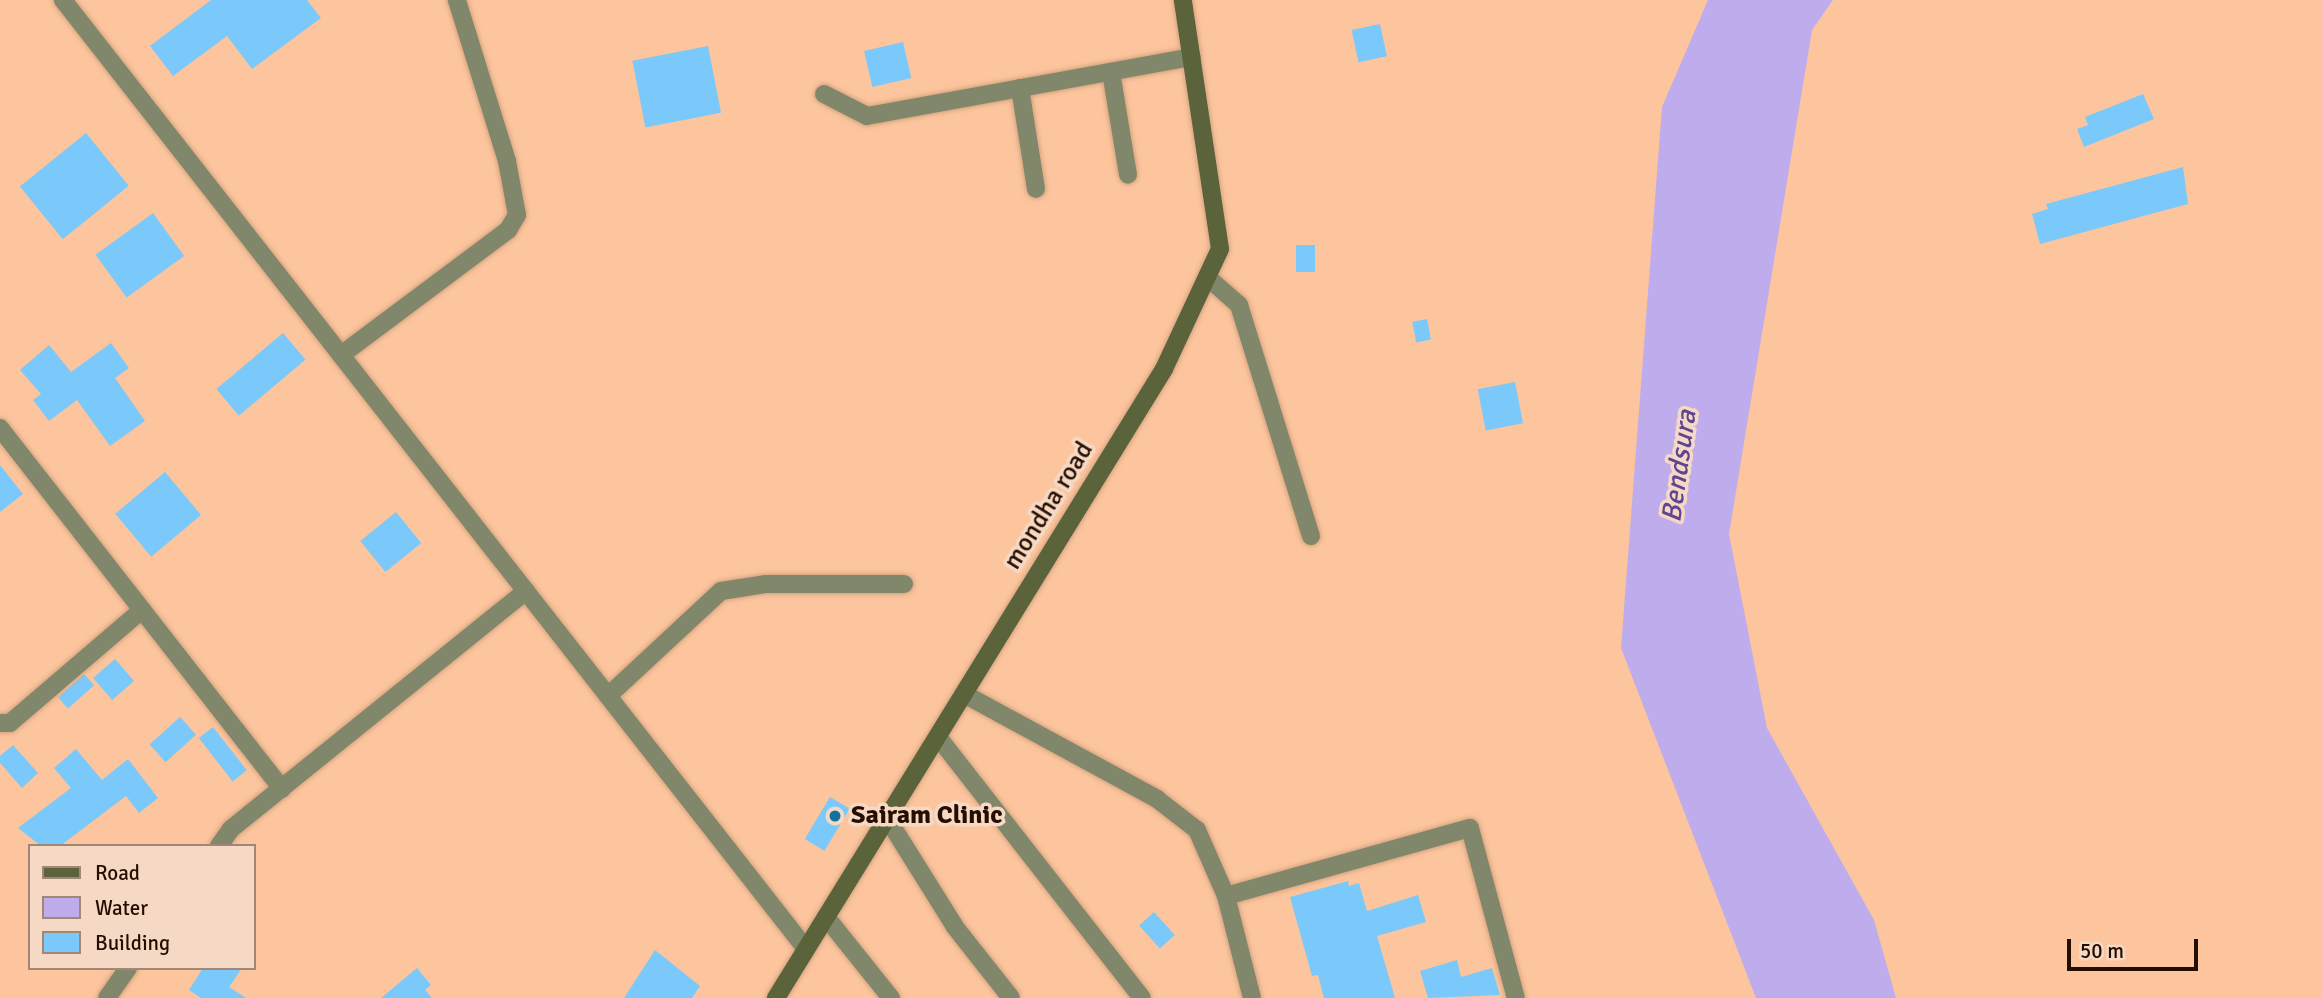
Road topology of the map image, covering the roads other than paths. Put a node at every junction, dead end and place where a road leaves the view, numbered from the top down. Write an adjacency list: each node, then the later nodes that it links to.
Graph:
1 (63, 0): 11 (street)
2 (457, 0): 11 (street)
3 (1183, 0): 4 (street, mondha road)
4 (1192, 57): 5 (street); 10 (street, mondha road)
5 (1111, 72): 6 (street); 8 (street)
6 (1020, 88): 7 (street); 9 (street)
7 (824, 94)
8 (1128, 175)
9 (1036, 189)
10 (1207, 277): 13 (street); 17 (street, mondha road)
11 (341, 355): 15 (street)
12 (0, 428): 16 (street)
13 (1311, 536)
14 (904, 584): 18 (street)
15 (526, 591): 18 (street); 21 (street)
16 (142, 610): 19 (street); 21 (street)
17 (964, 694): 20 (street, mondha road); 24 (street)
18 (608, 696): 26 (street)
19 (0, 723)
20 (938, 737): 22 (street, mondha road); 32 (street)
21 (282, 789): 23 (street)
22 (887, 818): 25 (street, mondha road); 31 (street)
23 (221, 844)
24 (1226, 896): 33 (street); 34 (street)
25 (826, 917): 26 (street, mondha road); 30 (street)
26 (806, 949): 29 (street, mondha road)
27 (127, 970): 28 (street)
28 (107, 998)
29 (776, 998)
30 (891, 998)
31 (1012, 998)
32 (1142, 998)
33 (1252, 998)
34 (1516, 998)

